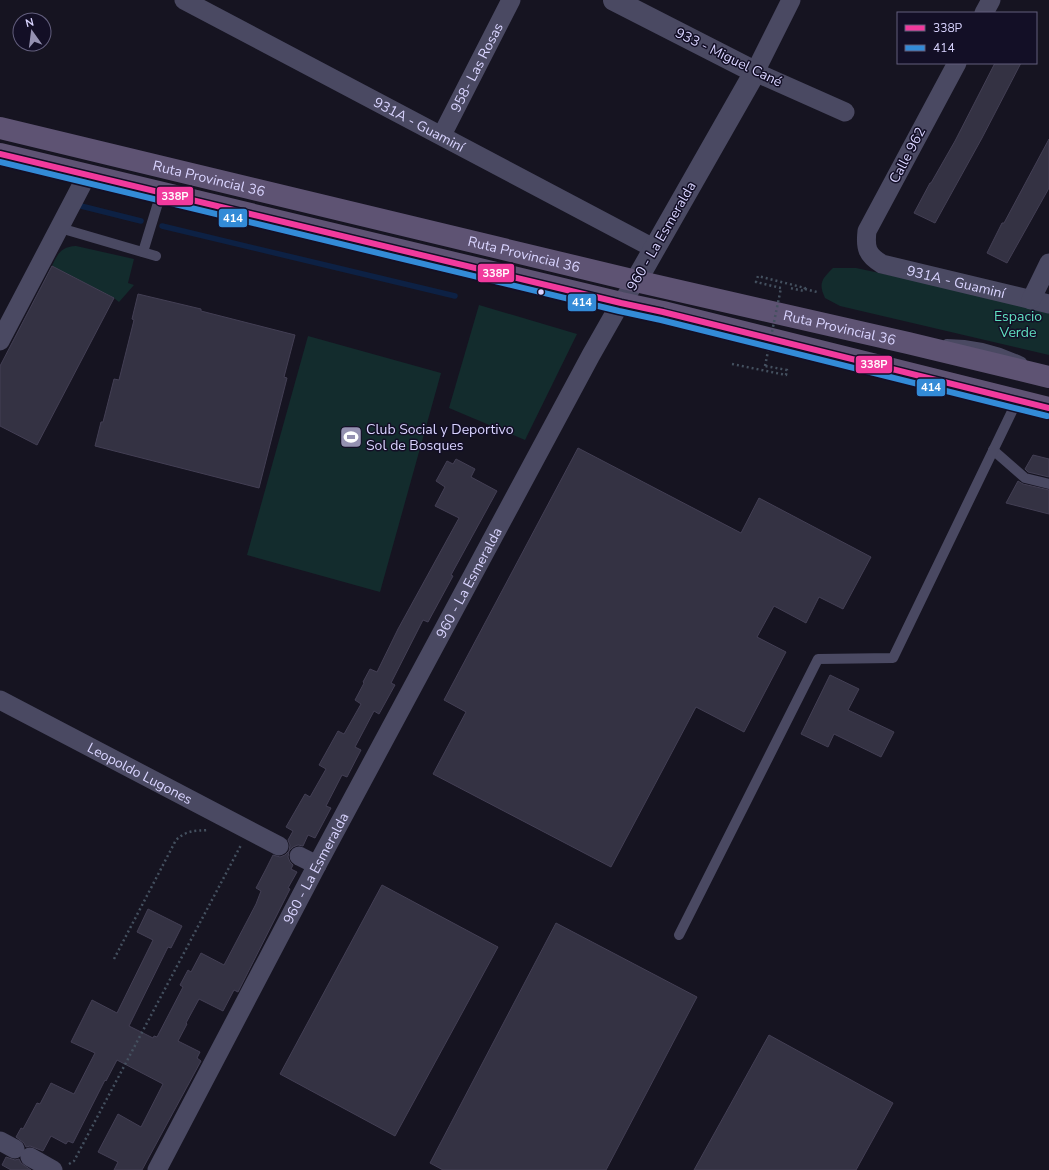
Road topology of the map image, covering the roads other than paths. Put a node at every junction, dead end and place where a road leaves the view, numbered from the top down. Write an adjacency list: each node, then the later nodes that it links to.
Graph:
1 (184, 0): 11 (street, 931A - Guaminí)
2 (511, 0): 11 (street, 958- Las Rosas)
3 (614, 0): 8 (street, 933 - Miguel Cané)
4 (791, 0): 8 (street, 960 - La Esmeralda)
5 (991, 0): 6 (street)
6 (985, 12)
7 (956, 64): 17 (street, Calle 962)
8 (755, 72): 9 (street, 933 - Miguel Cané); 16 (street, 960 - La Esmeralda)
9 (845, 112)
10 (0, 128): 21 (main road, Ruta Provincial 36)
11 (442, 135): 16 (street, 931A - Guaminí)
12 (0, 154): 13 (main road, Ruta Provincial 36)
13 (87, 175): 14 (main road, Ruta Provincial 36); 15 (street)
14 (161, 193): 18 (lane); 23 (main road, Ruta Provincial 36)
15 (60, 228): 18 (lane); 24 (street)
16 (655, 249): 21 (street, 960 - La Esmeralda)
17 (868, 250): 22 (street, 931A - Guaminí)
18 (142, 252): 19 (lane)
19 (156, 256)
20 (1049, 263): 22 (street)
21 (636, 281): 23 (street, 960 - La Esmeralda); 25 (main road, Ruta Provincial 36)
22 (1040, 302)
23 (621, 303): 26 (main road, Ruta Provincial 36); 33 (street, 960 - La Esmeralda)
24 (0, 341)
25 (1049, 376)
26 (1017, 400): 27 (main road, Ruta Provincial 36); 28 (lane)
27 (1049, 408)
28 (993, 450): 29 (lane); 34 (lane)
29 (1049, 484)
30 (0, 700): 31 (street, Leopoldo Lugones)
31 (279, 846)
32 (299, 856): 33 (street)
33 (317, 864): 37 (street, 960 - La Esmeralda)
34 (679, 935)
35 (15, 1149): 36 (street)
36 (53, 1170)
37 (157, 1170)

